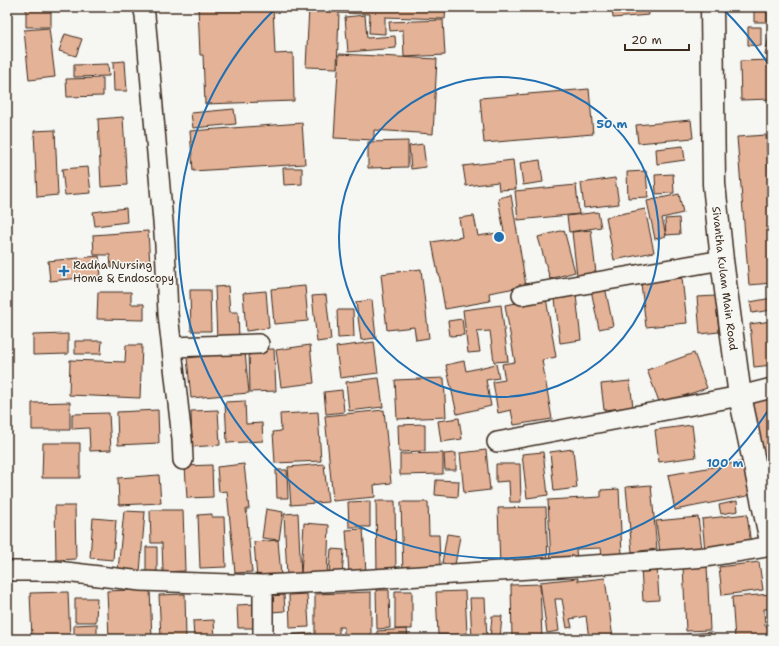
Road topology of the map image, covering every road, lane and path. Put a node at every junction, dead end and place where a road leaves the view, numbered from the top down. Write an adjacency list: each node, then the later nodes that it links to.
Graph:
1 (143, 7): 6 (street)
2 (712, 7): 3 (street, Sivantha Kulam Main Road)
3 (722, 260): 4 (street); 8 (street, Sivantha Kulam Main Road)
4 (522, 295)
5 (259, 344): 6 (street)
6 (172, 347): 10 (street)
7 (772, 388): 8 (street)
8 (740, 396): 9 (street); 11 (street, Sivantha Kulam Main Road)
9 (497, 442)
10 (183, 460)
11 (772, 546): 13 (street)
12 (7, 571): 13 (street)
13 (263, 585): 14 (street)
14 (263, 639)

